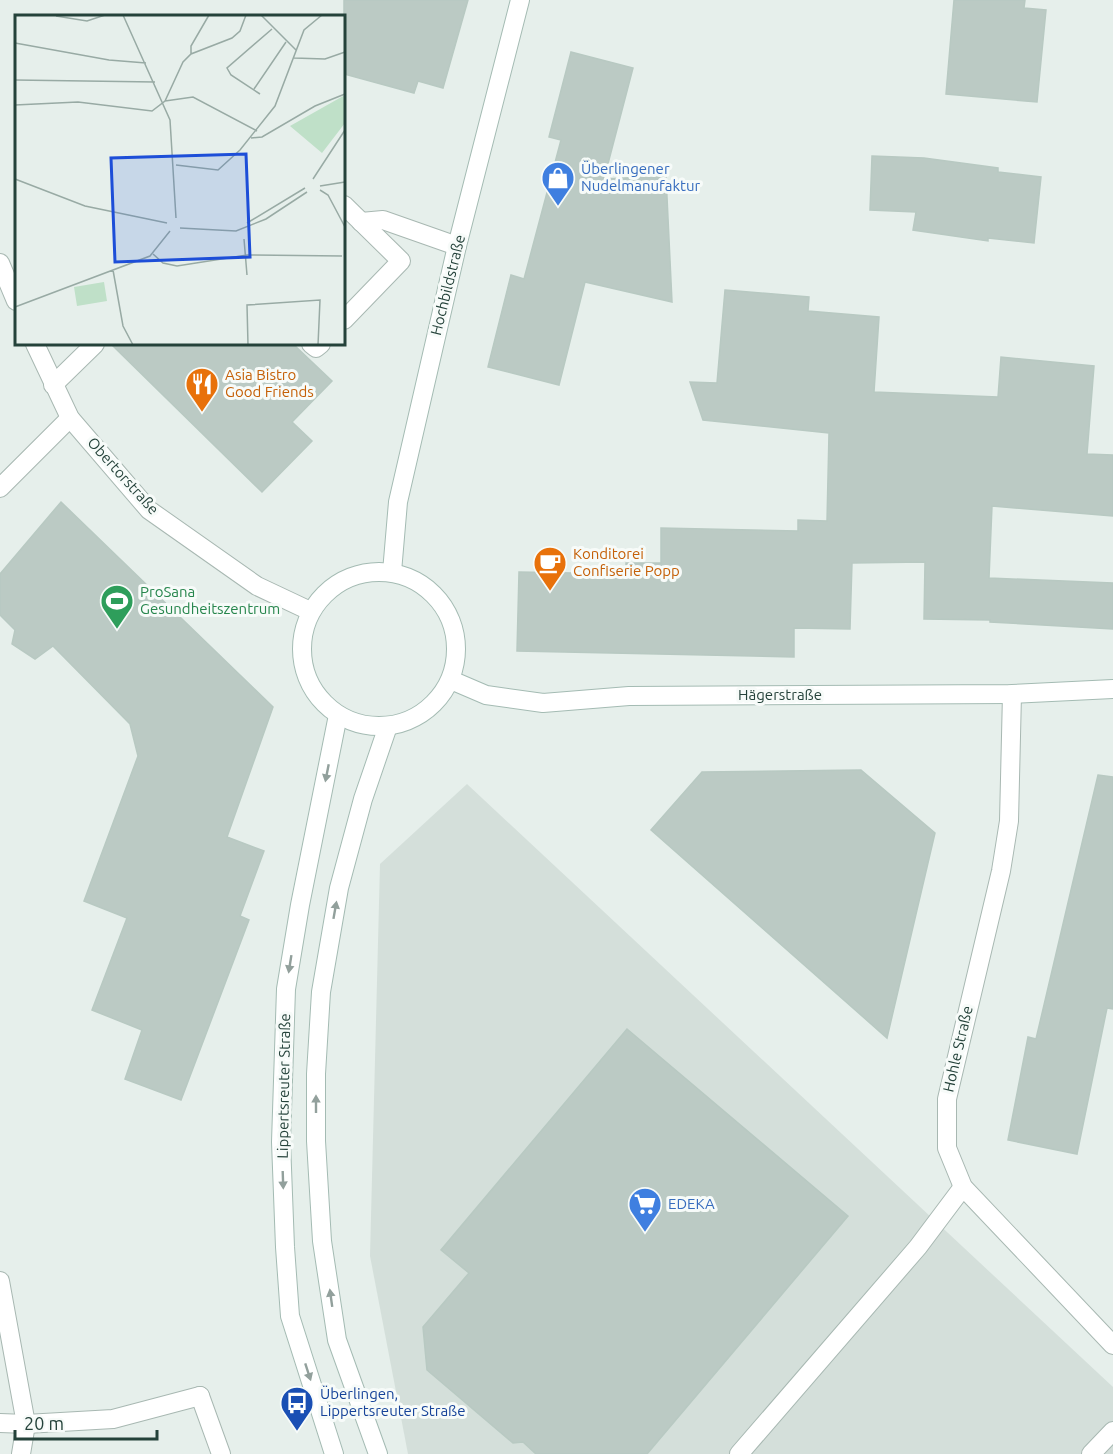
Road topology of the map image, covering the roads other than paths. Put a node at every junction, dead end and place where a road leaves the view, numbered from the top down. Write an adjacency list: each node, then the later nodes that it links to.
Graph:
1 (520, 0): 4 (street, Hochbildstraße)
2 (345, 206): 3 (street)
3 (361, 222): 4 (street); 7 (street)
4 (457, 246): 13 (street, Hochbildstraße)
5 (0, 263): 6 (street)
6 (15, 299)
7 (345, 319)
8 (35, 345): 10 (street, Obertorstraße)
9 (94, 345): 10 (street)
10 (53, 385): 11 (street, Obertorstraße)
11 (70, 418): 12 (street); 14 (street, Obertorstraße)
12 (0, 488)
13 (392, 572): 14 (street); 15 (street)
14 (310, 611): 18 (street)
15 (451, 680): 17 (street, Hägerstraße); 19 (street)
16 (1113, 689): 17 (street, Hägerstraße)
17 (1012, 694): 20 (street, Hohle Straße)
18 (338, 715): 19 (street); 28 (street, Lippertsreuter Straße, one-way to 28)
19 (388, 726): 29 (street, one-way to 19)
20 (963, 1187): 22 (street, Hohle Straße); 30 (street)
21 (0, 1281): 24 (street)
22 (1113, 1345)
23 (0, 1423): 24 (street)
24 (26, 1424): 26 (street); 27 (street)
25 (1113, 1431): 31 (street)
26 (21, 1454)
27 (221, 1454)
28 (334, 1454)
29 (378, 1454)
30 (739, 1454)
31 (1091, 1454)

